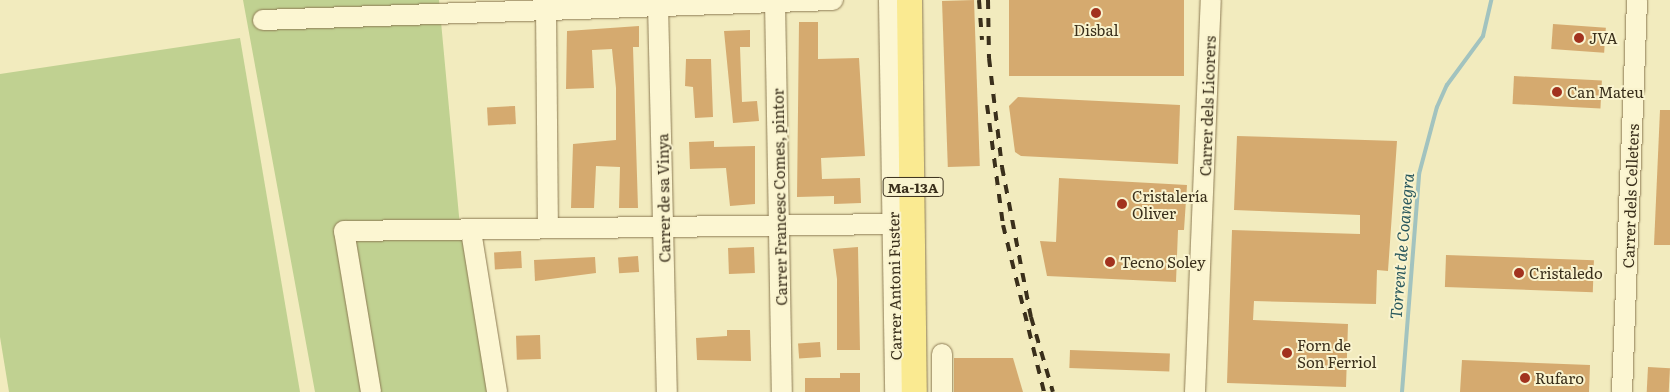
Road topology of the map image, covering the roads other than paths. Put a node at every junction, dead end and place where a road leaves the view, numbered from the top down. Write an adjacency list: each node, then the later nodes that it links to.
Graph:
1 (833, 0): 6 (street)
2 (889, 0): 10 (street, Carrer Antoni Fuster)
3 (909, 0): 16 (main road, Ma-13A)
4 (1211, 0): 23 (street, Carrer dels Licorers)
5 (1637, 0): 24 (street, Carrer dels Celleters)
6 (775, 1): 7 (street); 11 (street, Carrer Francesc Comes, pintor)
7 (658, 4): 8 (street); 13 (street, Carrer de sa Vinya)
8 (546, 7): 9 (street); 12 (street)
9 (263, 20)
10 (892, 224): 11 (street); 21 (street, Carrer Antoni Fuster)
11 (780, 225): 13 (street); 20 (street, Carrer Francesc Comes, pintor)
12 (548, 227): 13 (street); 14 (street)
13 (664, 229): 19 (street, Carrer de sa Vinya)
14 (471, 231): 17 (street); 18 (street)
15 (942, 354): 22 (street)
16 (917, 386)
17 (371, 392)
18 (497, 392)
19 (667, 392)
20 (782, 392)
21 (896, 392)
22 (942, 392)
23 (1194, 392)
24 (1622, 392)

